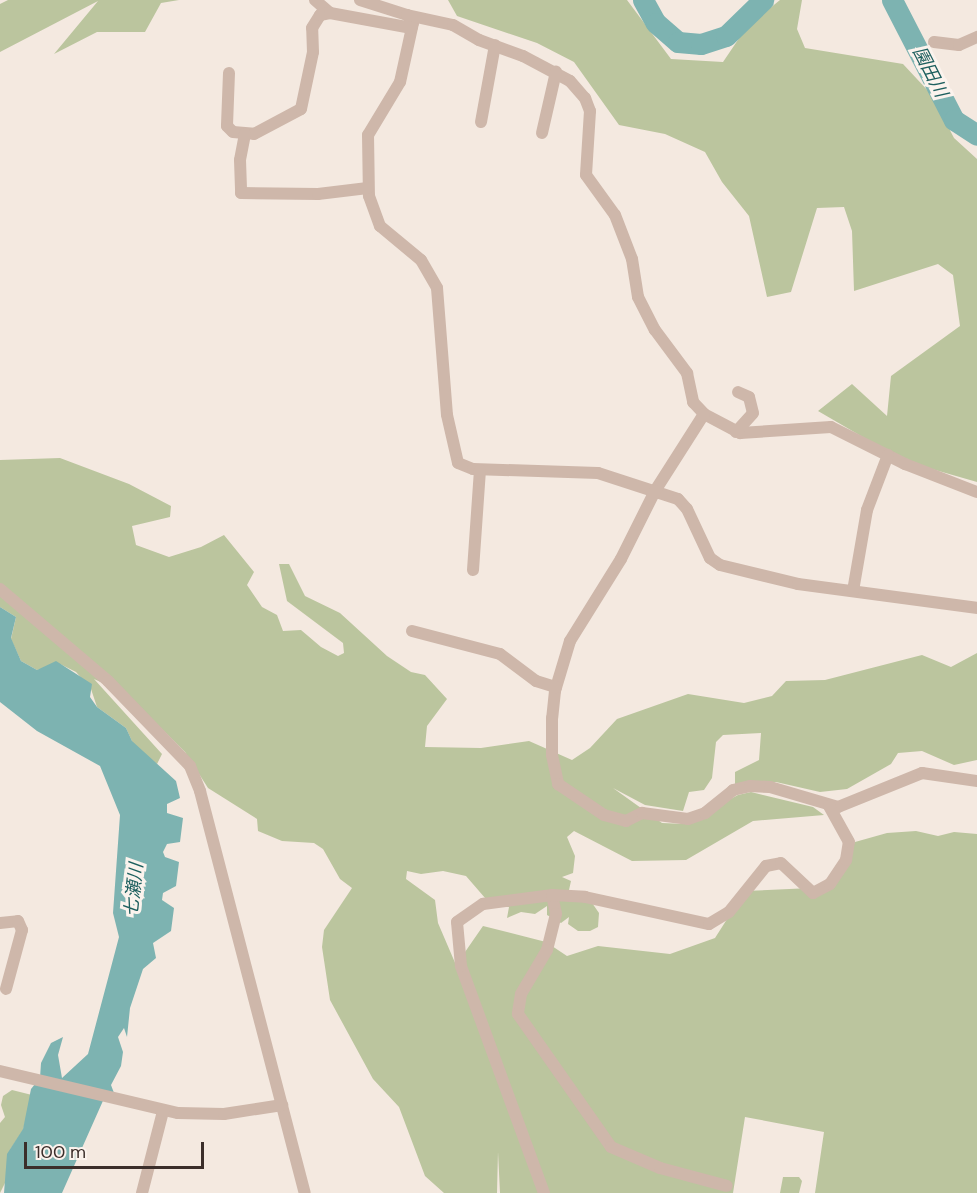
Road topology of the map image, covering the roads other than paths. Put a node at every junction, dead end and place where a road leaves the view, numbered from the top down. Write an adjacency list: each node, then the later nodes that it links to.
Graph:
1 (315, 0): 3 (street)
2 (360, 0): 4 (street)
3 (330, 13): 5 (street); 13 (street)
4 (407, 15): 5 (street); 8 (street)
5 (412, 28): 14 (street)
6 (977, 37): 7 (street)
7 (934, 42)
8 (495, 45): 9 (street); 11 (street)
9 (556, 72): 12 (street); 16 (street)
10 (229, 73): 13 (street)
11 (481, 122)
12 (542, 133)
13 (245, 134): 14 (street)
14 (368, 189): 19 (street)
15 (738, 392): 17 (street)
16 (704, 414): 17 (street); 20 (street)
17 (736, 432): 18 (street)
18 (888, 455): 21 (street); 24 (street)
19 (480, 470): 20 (street); 22 (street)
20 (655, 490): 24 (street); 27 (street)
21 (977, 492)
22 (473, 570)
23 (0, 589): 34 (street)
24 (853, 591): 25 (street)
25 (977, 608)
26 (412, 631): 27 (street)
27 (556, 687): 29 (street)
28 (977, 781): 29 (street)
29 (829, 806): 30 (street)
30 (552, 895): 36 (street); 39 (street)
31 (0, 923): 32 (street)
32 (6, 989)
33 (3, 1072): 35 (street)
34 (282, 1105): 35 (street); 38 (street)
35 (159, 1110): 37 (street)
36 (728, 1186)
37 (142, 1193)
38 (304, 1193)
39 (544, 1193)

